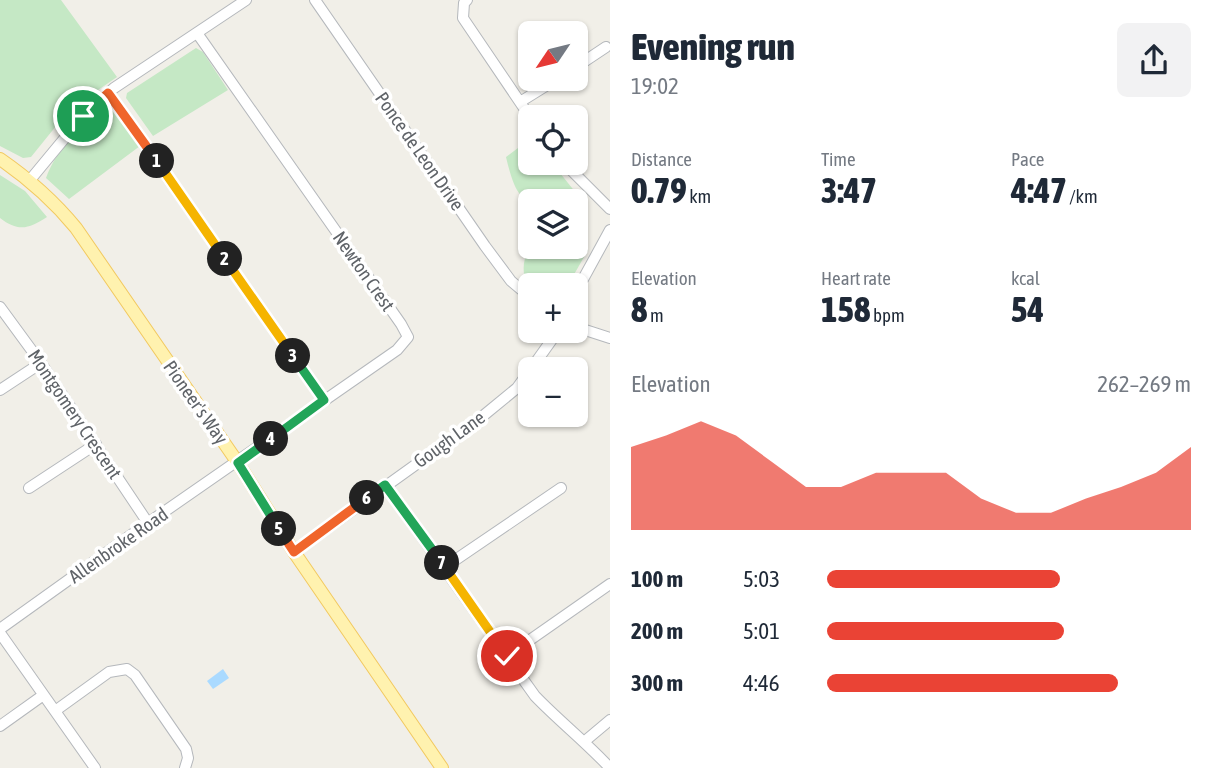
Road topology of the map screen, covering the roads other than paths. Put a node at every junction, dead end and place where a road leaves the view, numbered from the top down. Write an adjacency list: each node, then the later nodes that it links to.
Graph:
1 (246, 0): 4 (street)
2 (315, 0): 16 (street, Ponce de Leon Drive)
3 (467, 0): 9 (street)
4 (197, 33): 8 (street); 23 (street, Newton Crest)
5 (607, 47): 6 (street)
6 (588, 59)
7 (538, 91): 9 (street)
8 (108, 93): 12 (street); 23 (street)
9 (520, 103)
10 (0, 159): 12 (main road, Pioneer's Way)
11 (576, 175): 13 (street)
12 (30, 180): 25 (main road, Pioneer's Way)
13 (610, 209)
14 (610, 230): 15 (street)
15 (586, 273)
16 (518, 287)
17 (0, 307): 20 (street, Montgomery Crescent)
18 (588, 331): 19 (street)
19 (610, 338)
20 (41, 363): 22 (street); 24 (street, Montgomery Crescent)
21 (518, 387): 26 (street, Gough Lane)
22 (0, 390)
23 (324, 400): 25 (street, Newton Crest)
24 (96, 444): 27 (street); 29 (street, Montgomery Crescent)
25 (238, 463): 29 (street, Allenbroke Road); 30 (main road, Pioneer's Way)
26 (385, 485): 30 (street, Gough Lane); 31 (street)
27 (29, 488)
28 (561, 488): 31 (street)
29 (148, 523): 33 (street, Allenbroke Road)
30 (294, 552): 42 (main road, Pioneer's Way)
31 (444, 567): 34 (street)
32 (610, 584): 34 (street)
33 (0, 631): 35 (street)
34 (507, 656): 39 (street)
35 (42, 696): 36 (street); 38 (street)
36 (55, 711): 40 (street); 41 (street)
37 (610, 720): 39 (street)
38 (0, 726)
39 (585, 741): 43 (street)
40 (95, 768)
41 (185, 768)
42 (442, 768)
43 (610, 768)

